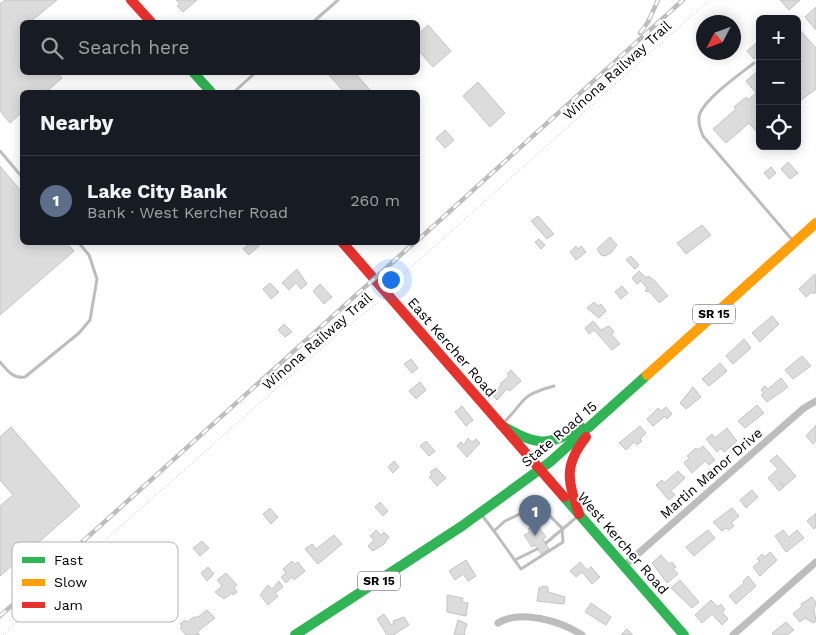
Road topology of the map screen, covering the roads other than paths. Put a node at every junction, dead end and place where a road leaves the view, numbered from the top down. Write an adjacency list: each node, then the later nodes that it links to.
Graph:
1 (131, 0): 3 (main road)
2 (338, 0): 4 (lane)
3 (148, 20)
4 (315, 20)
5 (754, 63): 13 (lane)
6 (197, 75): 8 (main road)
7 (253, 75): 9 (lane)
8 (209, 90)
9 (236, 90)
10 (0, 151): 11 (lane)
11 (20, 175)
12 (816, 223): 13 (main road, State Road 15 / SR 15)
13 (794, 242): 19 (main road, State Road 15 / SR 15)
14 (81, 245): 16 (lane)
15 (345, 245): 20 (main road, East Kercher Road)
16 (0, 362)
17 (554, 386): 20 (lane)
18 (816, 400): 30 (street, Martin Manor Drive)
19 (613, 406): 20 (main road); 21 (main road, State Road 15 / SR 15); 23 (main road)
20 (501, 425): 21 (main road, East Kercher Road)
21 (540, 470): 22 (main road, State Road 15 / SR 15); 23 (main road, West Kercher Road)
22 (480, 513): 25 (lane); 32 (main road, State Road 15 / SR 15)
23 (580, 514): 24 (lane); 30 (main road, West Kercher Road)
24 (562, 528): 25 (lane); 26 (lane); 28 (lane)
25 (494, 531): 28 (lane)
26 (546, 543)
27 (537, 549): 28 (lane)
28 (515, 560)
29 (816, 562): 35 (street)
30 (624, 566): 34 (main road, West Kercher Road)
31 (498, 623): 33 (street)
32 (295, 635)
33 (582, 635)
34 (684, 635)
35 (733, 635)

